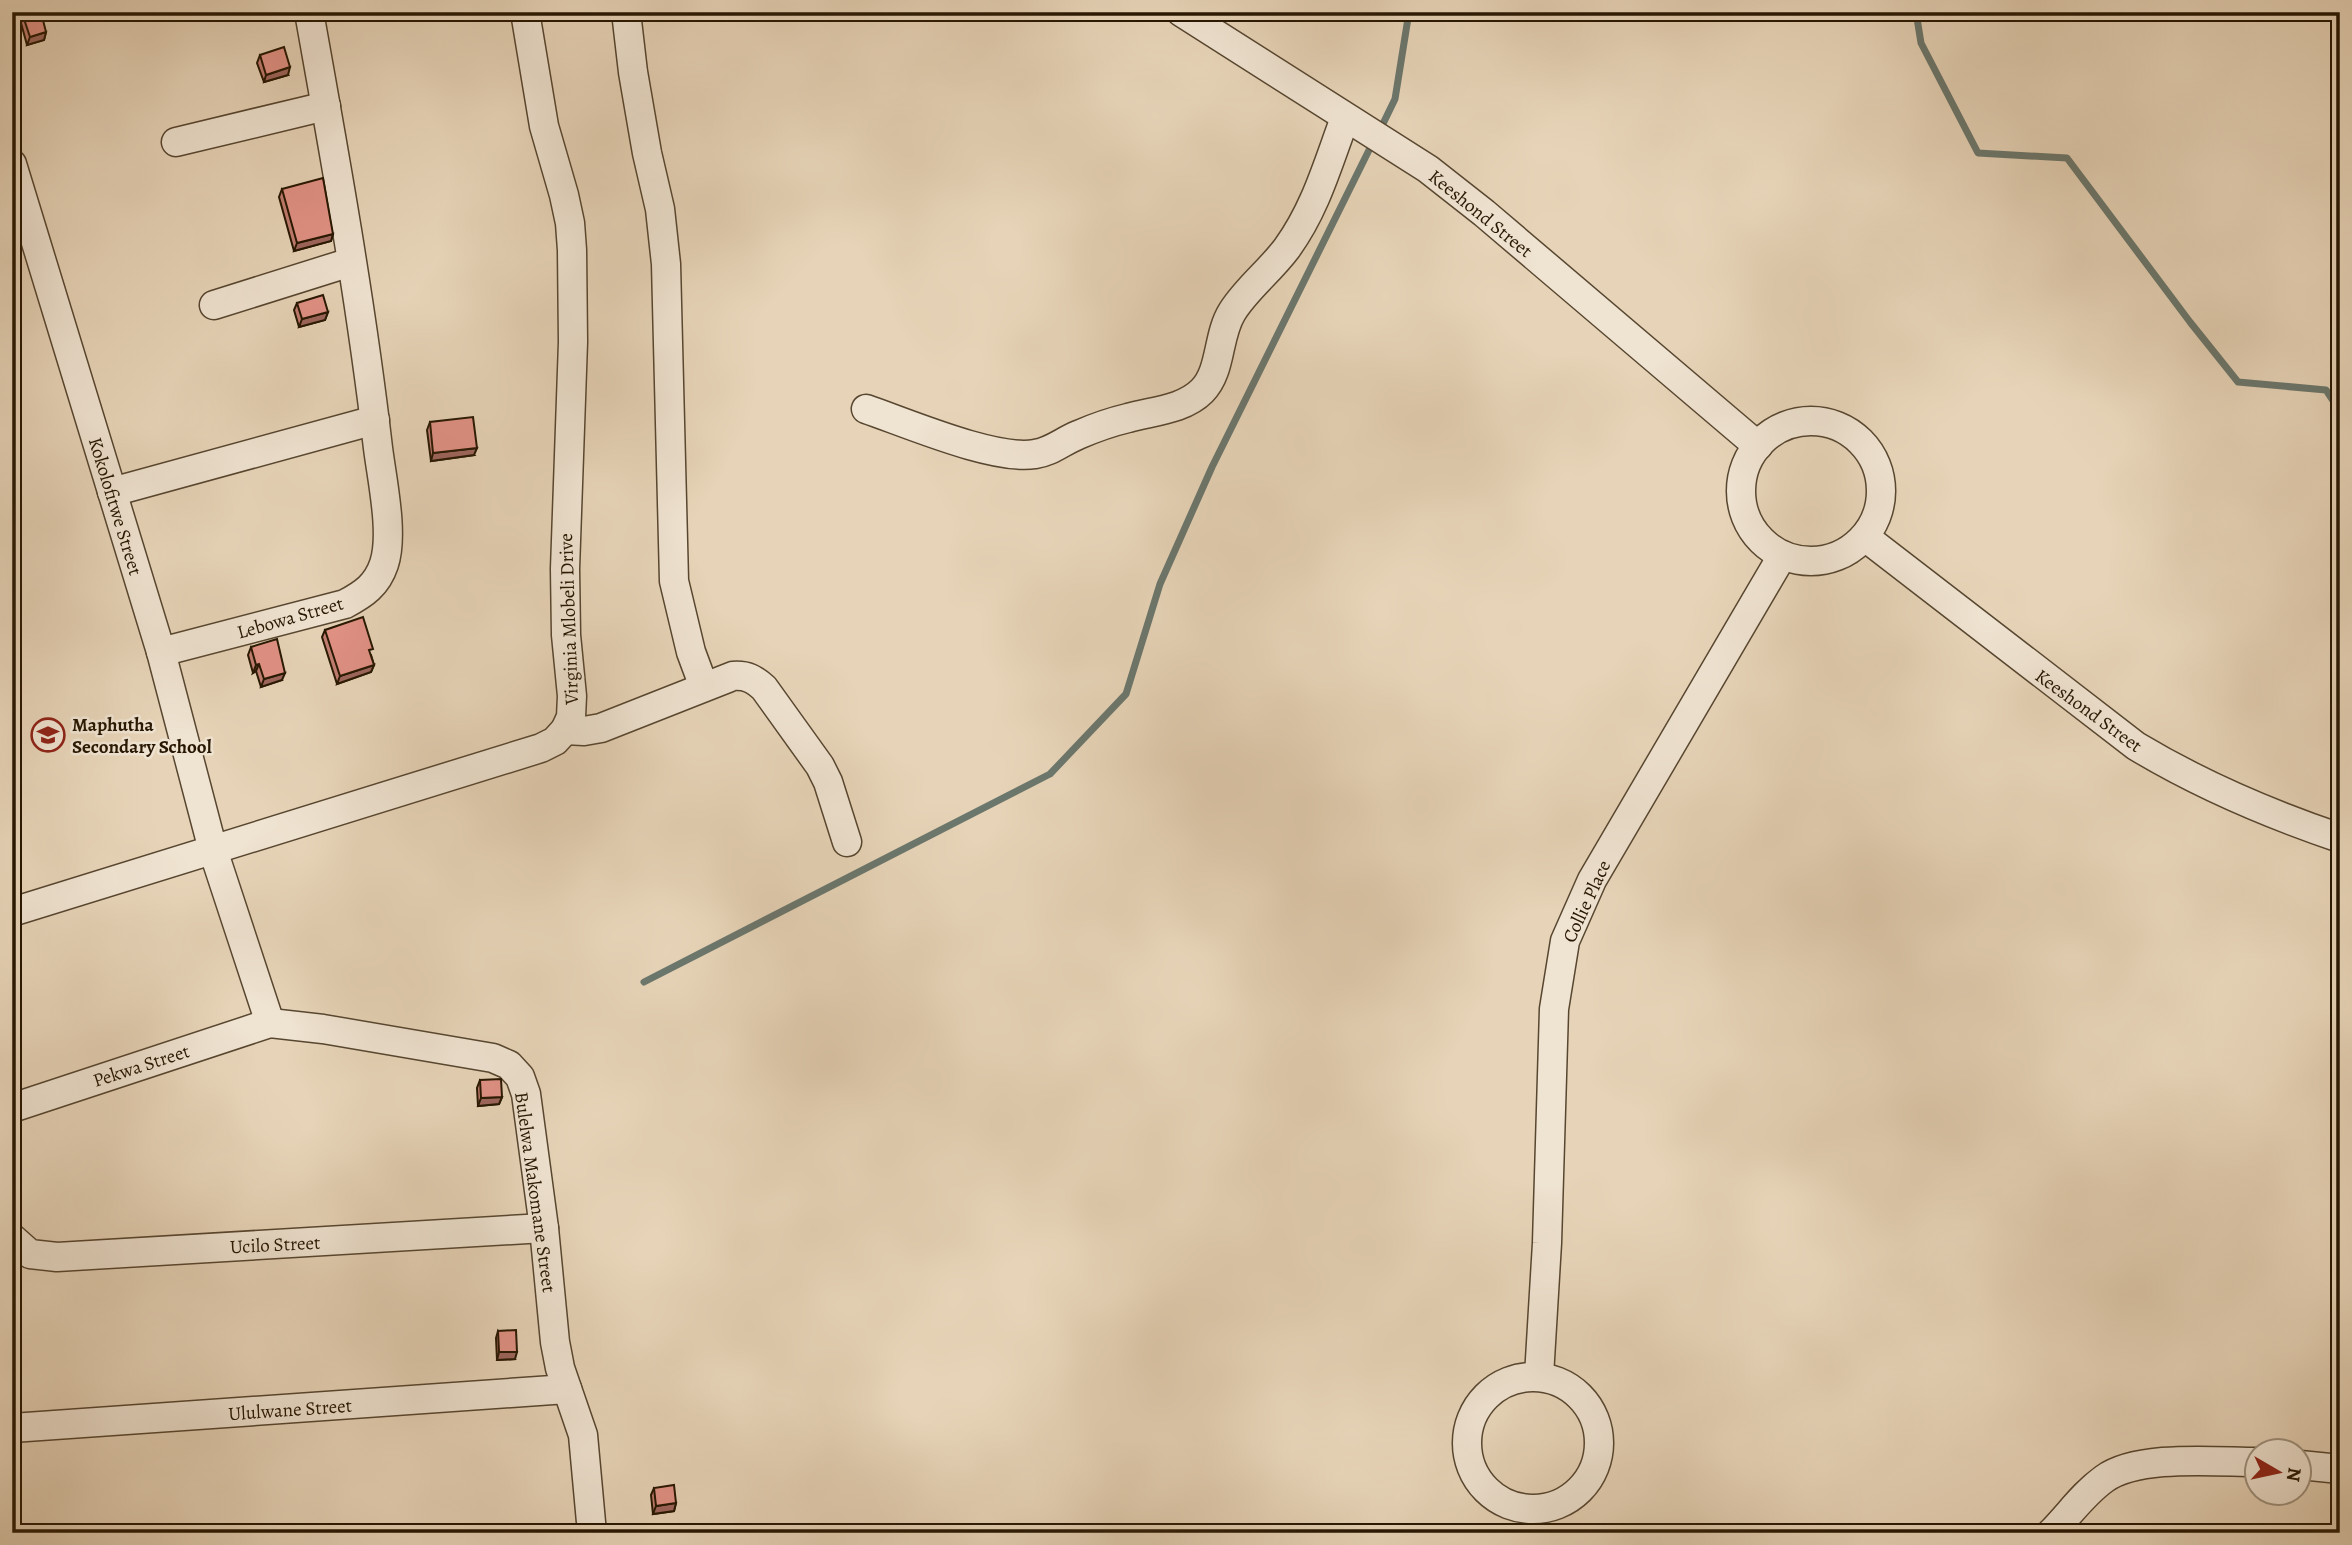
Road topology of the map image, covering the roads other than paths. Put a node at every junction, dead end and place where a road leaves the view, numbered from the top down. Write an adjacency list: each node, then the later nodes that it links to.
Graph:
1 (309, 12): 5 (street, Lebowa Street)
2 (525, 12): 19 (street, Virginia Mlobeli Drive)
3 (626, 12): 18 (street)
4 (1181, 12): 6 (street, Keeshond Street)
5 (326, 106): 7 (street); 9 (street, Lebowa Street)
6 (1367, 130): 11 (street); 13 (street, Keeshond Street)
7 (176, 142)
8 (12, 164): 14 (street, Kokolofitwe Street)
9 (351, 262): 10 (street); 12 (street, Lebowa Street)
10 (214, 305)
11 (866, 409)
12 (375, 420): 14 (street); 17 (street, Lebowa Street)
13 (1758, 446): 15 (street); 16 (street)
14 (112, 492): 17 (street, Kokolofitwe Street)
15 (1865, 537): 16 (street); 20 (street, Keeshond Street)
16 (1782, 556): 28 (street, Collie Place)
17 (161, 652): 22 (street, Kokolofitwe Street)
18 (704, 687): 19 (street); 21 (street)
19 (565, 730): 22 (street, Virginia Mlobeli Drive)
20 (2340, 838)
21 (847, 842)
22 (213, 850): 23 (street, Virginia Mlobeli Drive); 24 (street)
23 (12, 912)
24 (270, 1023): 25 (street, Pekwa Street); 26 (street, Bulelwa Makomane Street)
25 (12, 1108)
26 (544, 1228): 27 (street, Ucilo Street); 29 (street, Bulelwa Makomane Street)
27 (12, 1238)
28 (1539, 1376): 28 (street)
29 (567, 1389): 30 (street, Ululwane Street); 34 (street, Bulelwa Makomane Street)
30 (12, 1428)
31 (2244, 1462): 35 (street)
32 (2314, 1466): 33 (street)
33 (2340, 1469)
34 (593, 1533)
35 (2051, 1533)

